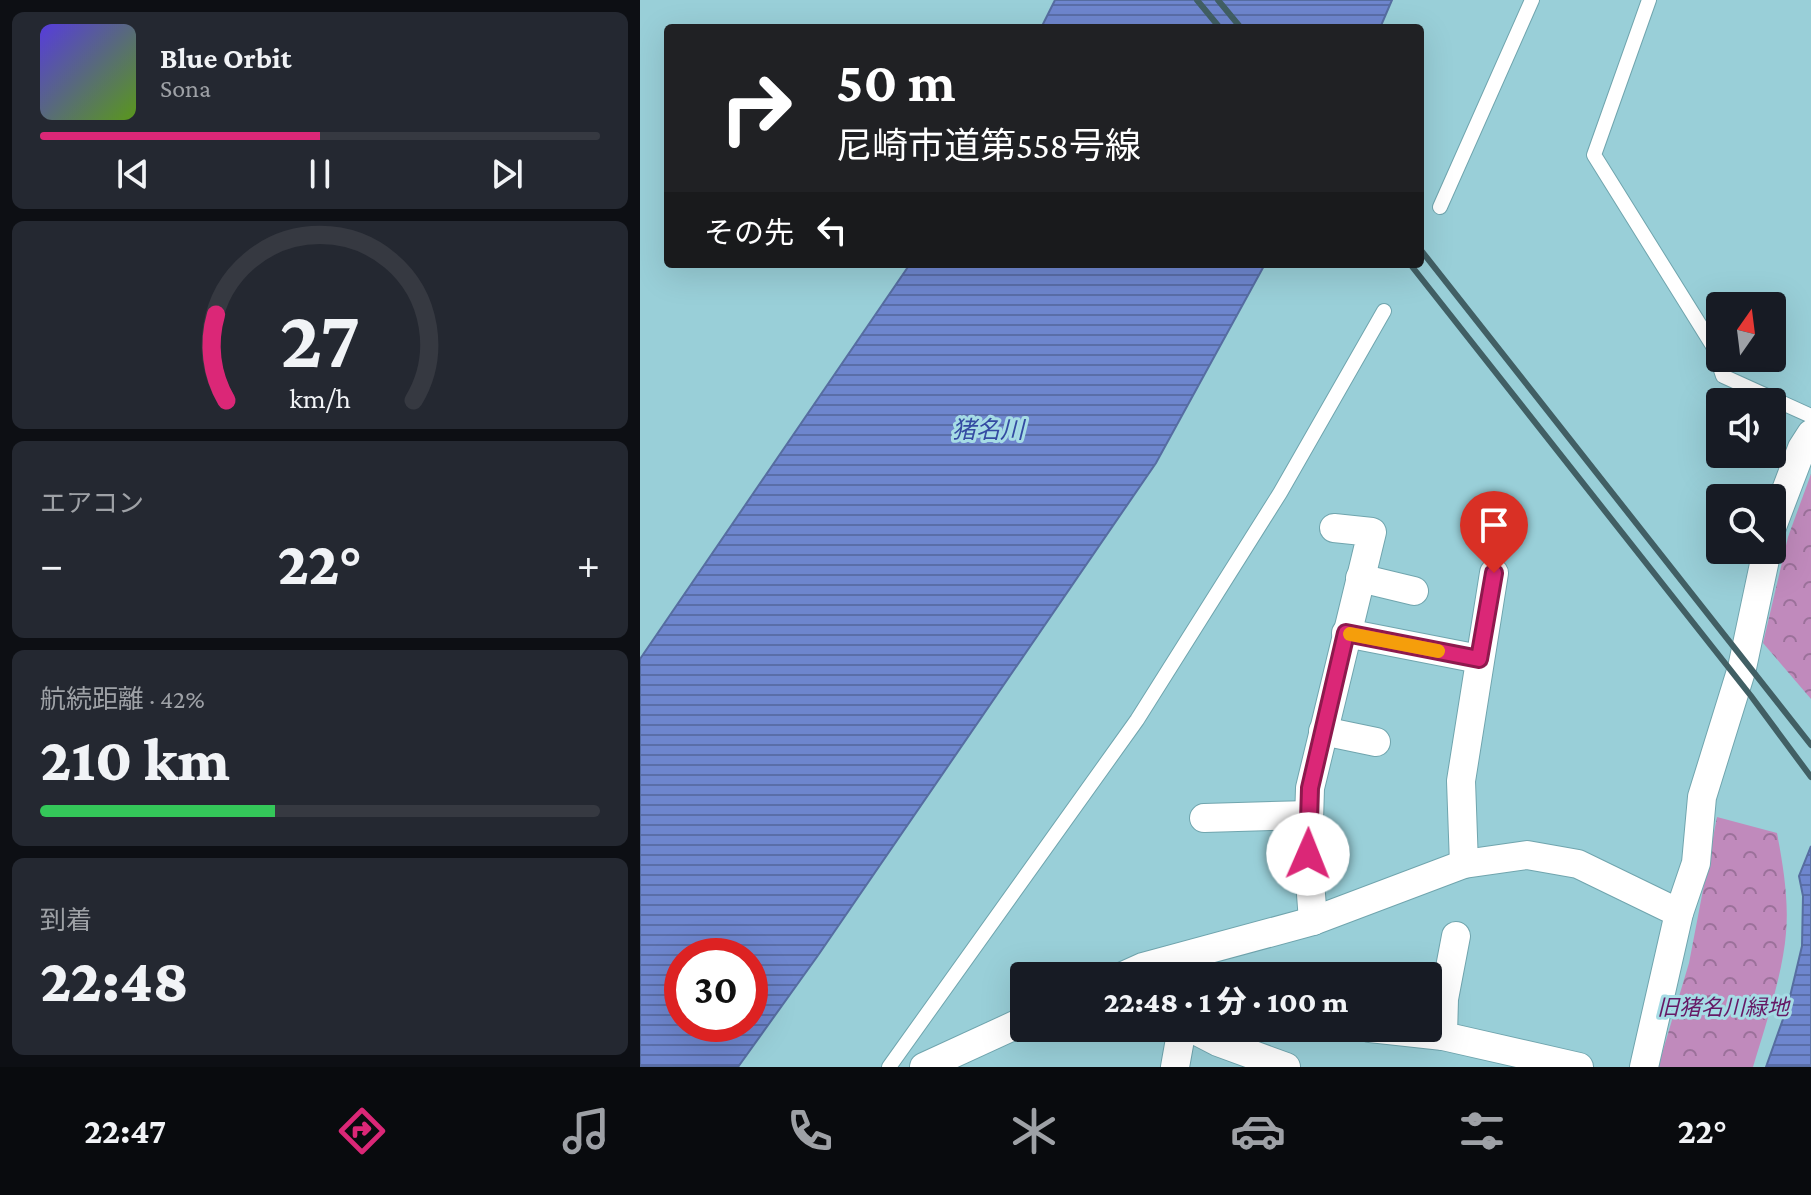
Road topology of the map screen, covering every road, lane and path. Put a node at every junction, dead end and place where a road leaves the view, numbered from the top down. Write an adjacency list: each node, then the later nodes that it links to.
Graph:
1 (1532, 0): 3 (lane)
2 (1649, 0): 5 (lane)
3 (1440, 207)
4 (1384, 311): 28 (lane)
5 (1811, 416)
6 (1811, 434): 7 (street)
7 (1786, 490)
8 (1334, 528): 11 (street)
9 (1764, 564): 20 (street)
10 (1494, 573): 14 (street)
11 (1360, 578): 12 (street); 13 (street)
12 (1414, 591)
13 (1346, 633): 14 (street); 15 (street)
14 (1479, 659): 19 (street)
15 (1323, 731): 16 (street); 17 (street)
16 (1376, 742)
17 (1309, 815): 18 (street); 21 (street)
18 (1204, 818)
19 (1464, 864): 20 (street); 21 (street)
20 (1679, 913): 33 (street)
21 (1313, 921): 23 (street)
22 (1456, 936): 25 (street)
23 (1173, 962)
24 (1010, 1027): 29 (street)
25 (1443, 1036): 32 (street)
26 (1179, 1042): 30 (street)
27 (1218, 1042): 31 (street)
28 (889, 1067)
29 (924, 1067)
30 (1175, 1067)
31 (1286, 1067)
32 (1579, 1067)
33 (1644, 1067)

